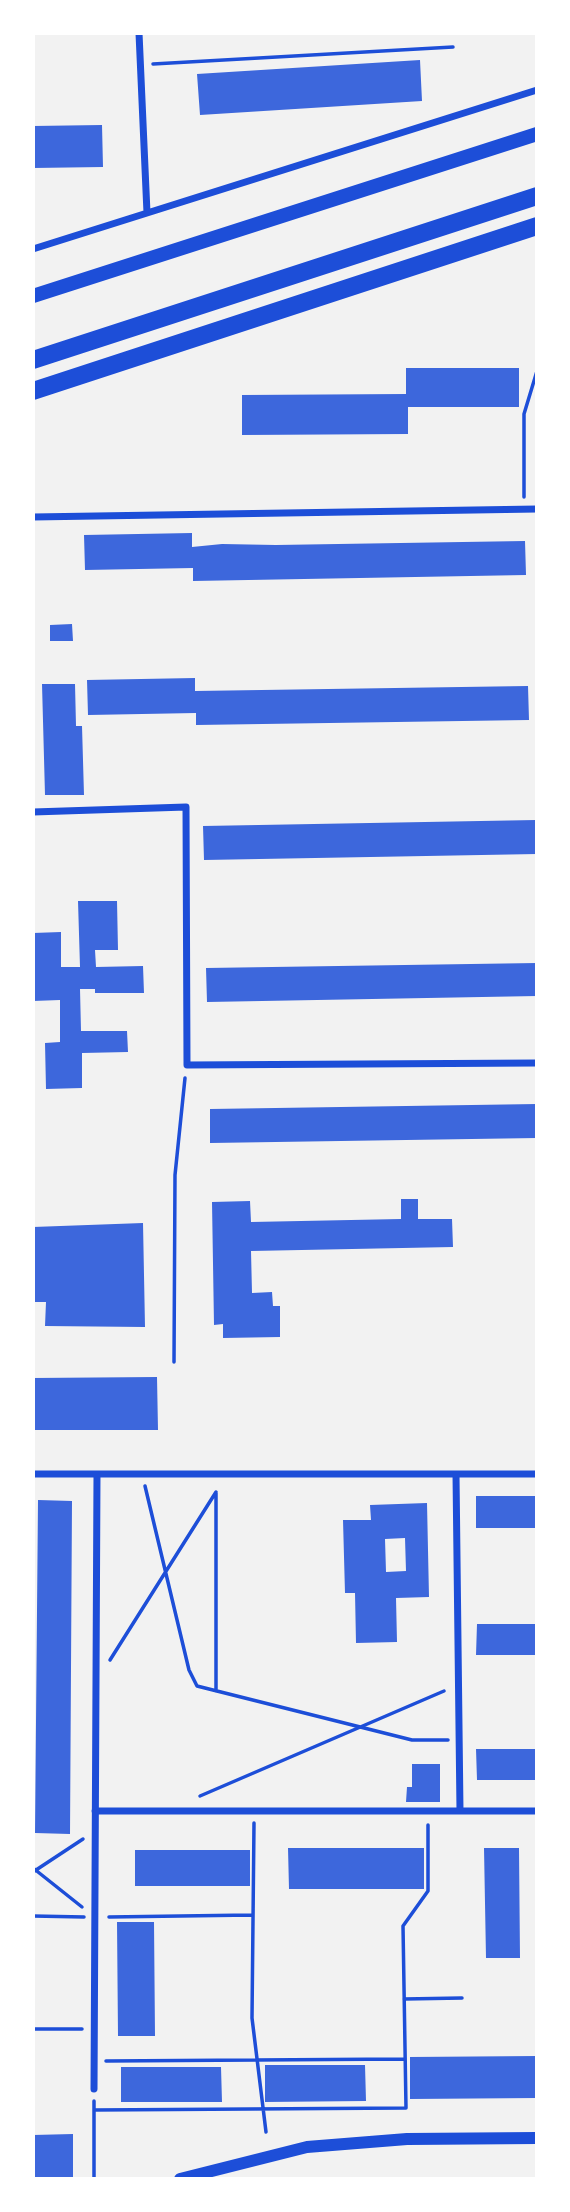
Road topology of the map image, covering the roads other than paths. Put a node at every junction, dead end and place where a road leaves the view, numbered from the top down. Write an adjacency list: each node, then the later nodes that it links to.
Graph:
1 (139, 33): 5 (street)
2 (537, 90): 5 (street)
3 (537, 134): 8 (main road)
4 (537, 196): 9 (main road)
5 (147, 213): 7 (street)
6 (537, 226): 10 (main road)
7 (33, 249)
8 (33, 296)
9 (33, 360)
10 (33, 391)
11 (537, 509): 12 (street)
12 (33, 517)
13 (33, 812): 14 (street)
14 (537, 1063)
15 (33, 1474): 16 (street)
16 (97, 1474): 17 (street); 19 (street)
17 (456, 1474): 18 (street); 20 (street)
18 (537, 1474)
19 (96, 1811): 20 (street); 22 (street)
20 (460, 1811): 21 (street)
21 (537, 1811)
22 (94, 2089)
23 (537, 2138): 24 (street)
24 (180, 2179)

